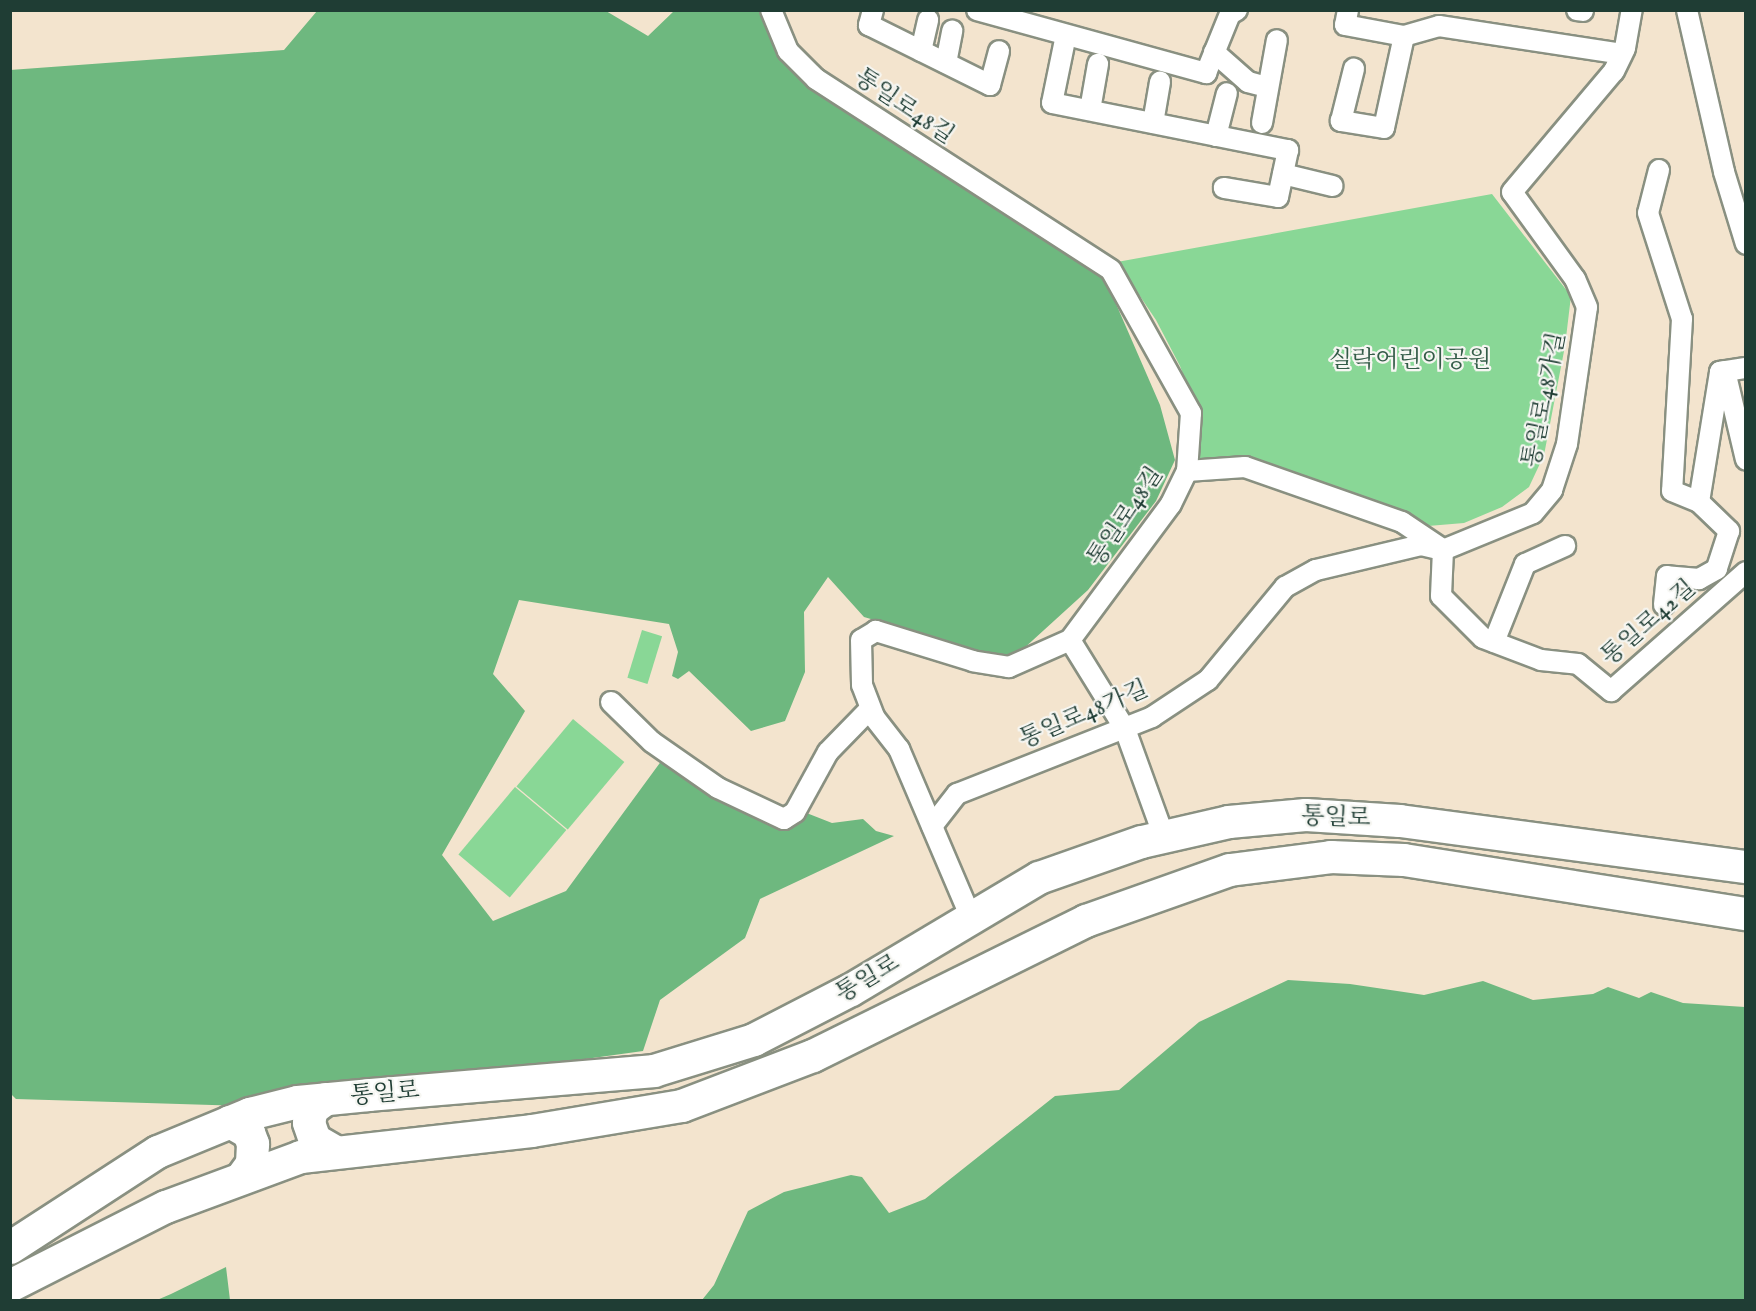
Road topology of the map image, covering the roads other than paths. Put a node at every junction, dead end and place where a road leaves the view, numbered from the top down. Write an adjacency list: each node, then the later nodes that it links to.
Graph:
1 (771, 10): 35 (street, 통일로48길)
2 (873, 10): 13 (street)
3 (977, 10): 10 (street)
4 (1348, 10): 11 (street)
5 (1632, 10): 16 (street, 통일로48가길)
6 (1687, 10): 31 (street)
7 (1228, 12): 15 (street)
8 (928, 20): 13 (street)
9 (952, 31): 17 (street)
10 (1066, 35): 15 (street); 23 (street)
11 (1404, 36): 16 (street); 19 (street)
12 (1277, 40): 21 (street)
13 (921, 51): 17 (street)
14 (999, 51): 17 (street)
15 (1214, 52): 21 (street)
16 (1622, 54): 38 (street, 통일로48가길)
17 (946, 63)
18 (1098, 64): 23 (street)
19 (1354, 69)
20 (1160, 82): 24 (street)
21 (1267, 87): 25 (street)
22 (1227, 93): 26 (street)
23 (1090, 110): 24 (street)
24 (1153, 123): 26 (street)
25 (1262, 123)
26 (1216, 136): 28 (street)
27 (1659, 170): 36 (street)
28 (1283, 174): 29 (street); 30 (street)
29 (1333, 186)
30 (1224, 188)
31 (1746, 244)
32 (1746, 368): 33 (street)
33 (1722, 372): 34 (street); 36 (street)
34 (1746, 460)
35 (1187, 471): 38 (street); 41 (street, 통일로48길)
36 (1699, 502): 40 (street)
37 (1566, 546): 42 (street)
38 (1443, 550): 42 (street, 통일로42길); 45 (street, 통일로48가길)
39 (1746, 572): 42 (street, 통일로42길)
40 (1664, 605)
41 (1070, 640): 44 (street, 통일로48길); 45 (street)
42 (1494, 642)
43 (611, 702): 44 (street)
44 (870, 709): 46 (street, 통일로48길)
45 (1125, 729): 46 (street, 통일로48가길); 47 (street)
46 (932, 826): 50 (street, 통일로48길)
47 (1162, 831)
48 (1746, 867): 50 (main road, 통일로)
49 (1746, 914): 53 (main road, 통일로)
50 (970, 918): 51 (main road, 통일로)
51 (326, 1099): 52 (main road, 통일로); 53 (main road)
52 (230, 1122): 54 (main road); 55 (main road, 통일로)
53 (334, 1151): 54 (main road, 통일로)
54 (242, 1178): 56 (main road, 통일로)
55 (10, 1248)
56 (10, 1286)

